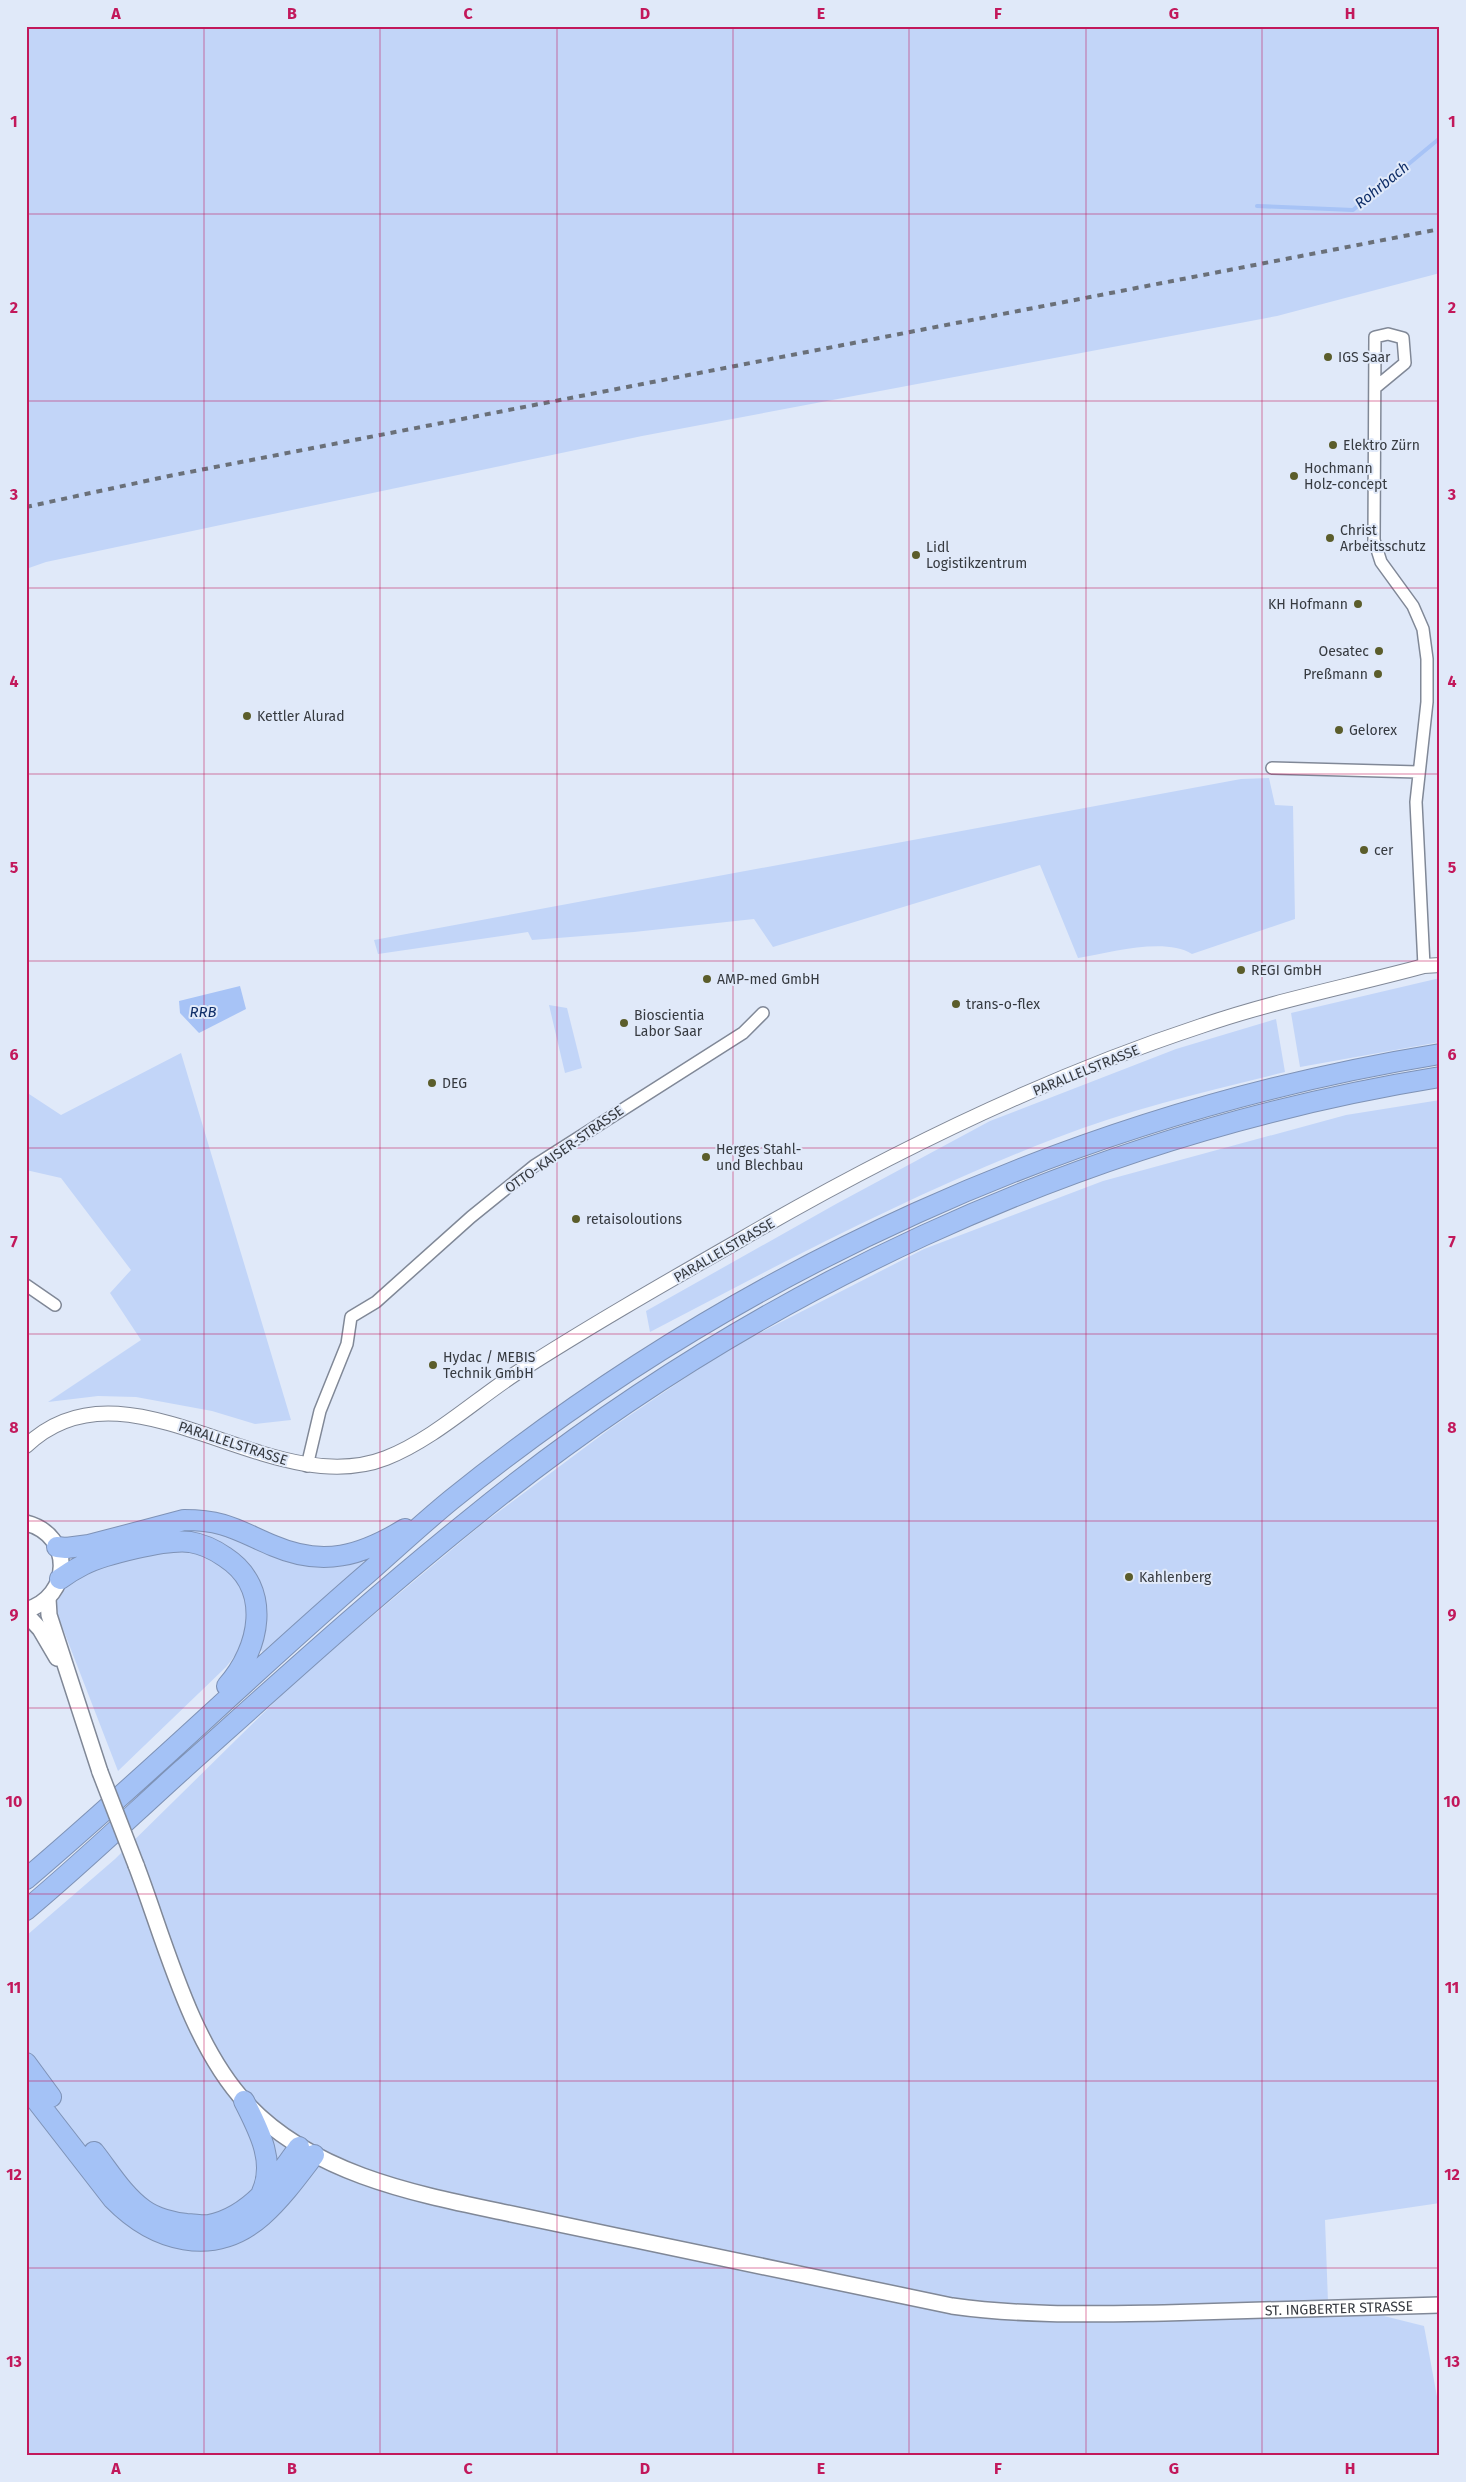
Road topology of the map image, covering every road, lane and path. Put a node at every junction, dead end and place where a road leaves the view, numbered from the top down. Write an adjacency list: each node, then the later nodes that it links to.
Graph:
1 (1376, 387): 3 (street)
2 (1272, 768): 3 (street)
3 (1418, 772): 5 (street)
4 (1440, 965): 5 (street, PARALLELSTRASSE)
5 (1424, 966): 12 (street, PARALLELSTRASSE)
6 (763, 1013): 12 (street, OTTO-KAISER-STRASSE)
7 (1440, 1054): 13 (highway)
8 (1440, 1077): 23 (highway)
9 (26, 1285): 10 (street)
10 (55, 1305)
11 (26, 1446): 12 (street, PARALLELSTRASSE)
12 (307, 1466)
13 (451, 1500): 15 (highway); 21 (highway)
14 (26, 1523): 15 (main road)
15 (57, 1548): 16 (main road)
16 (60, 1579): 17 (main road); 21 (highway)
17 (48, 1599): 18 (main road); 20 (main road)
18 (26, 1610)
19 (26, 1614): 20 (main road)
20 (74, 1696): 28 (main road, ST. INGBERTER STRASSE, bridge)
21 (168, 1750): 22 (highway)
22 (26, 1879)
23 (60, 1881): 24 (highway); 25 (highway)
24 (26, 1910)
25 (26, 1927)
26 (26, 2062): 30 (highway)
27 (26, 2087): 29 (highway)
28 (244, 2101): 29 (main road, ST. INGBERTER STRASSE); 30 (highway)
29 (307, 2151): 30 (highway); 31 (main road, ST. INGBERTER STRASSE)
30 (260, 2196)
31 (1440, 2305)

